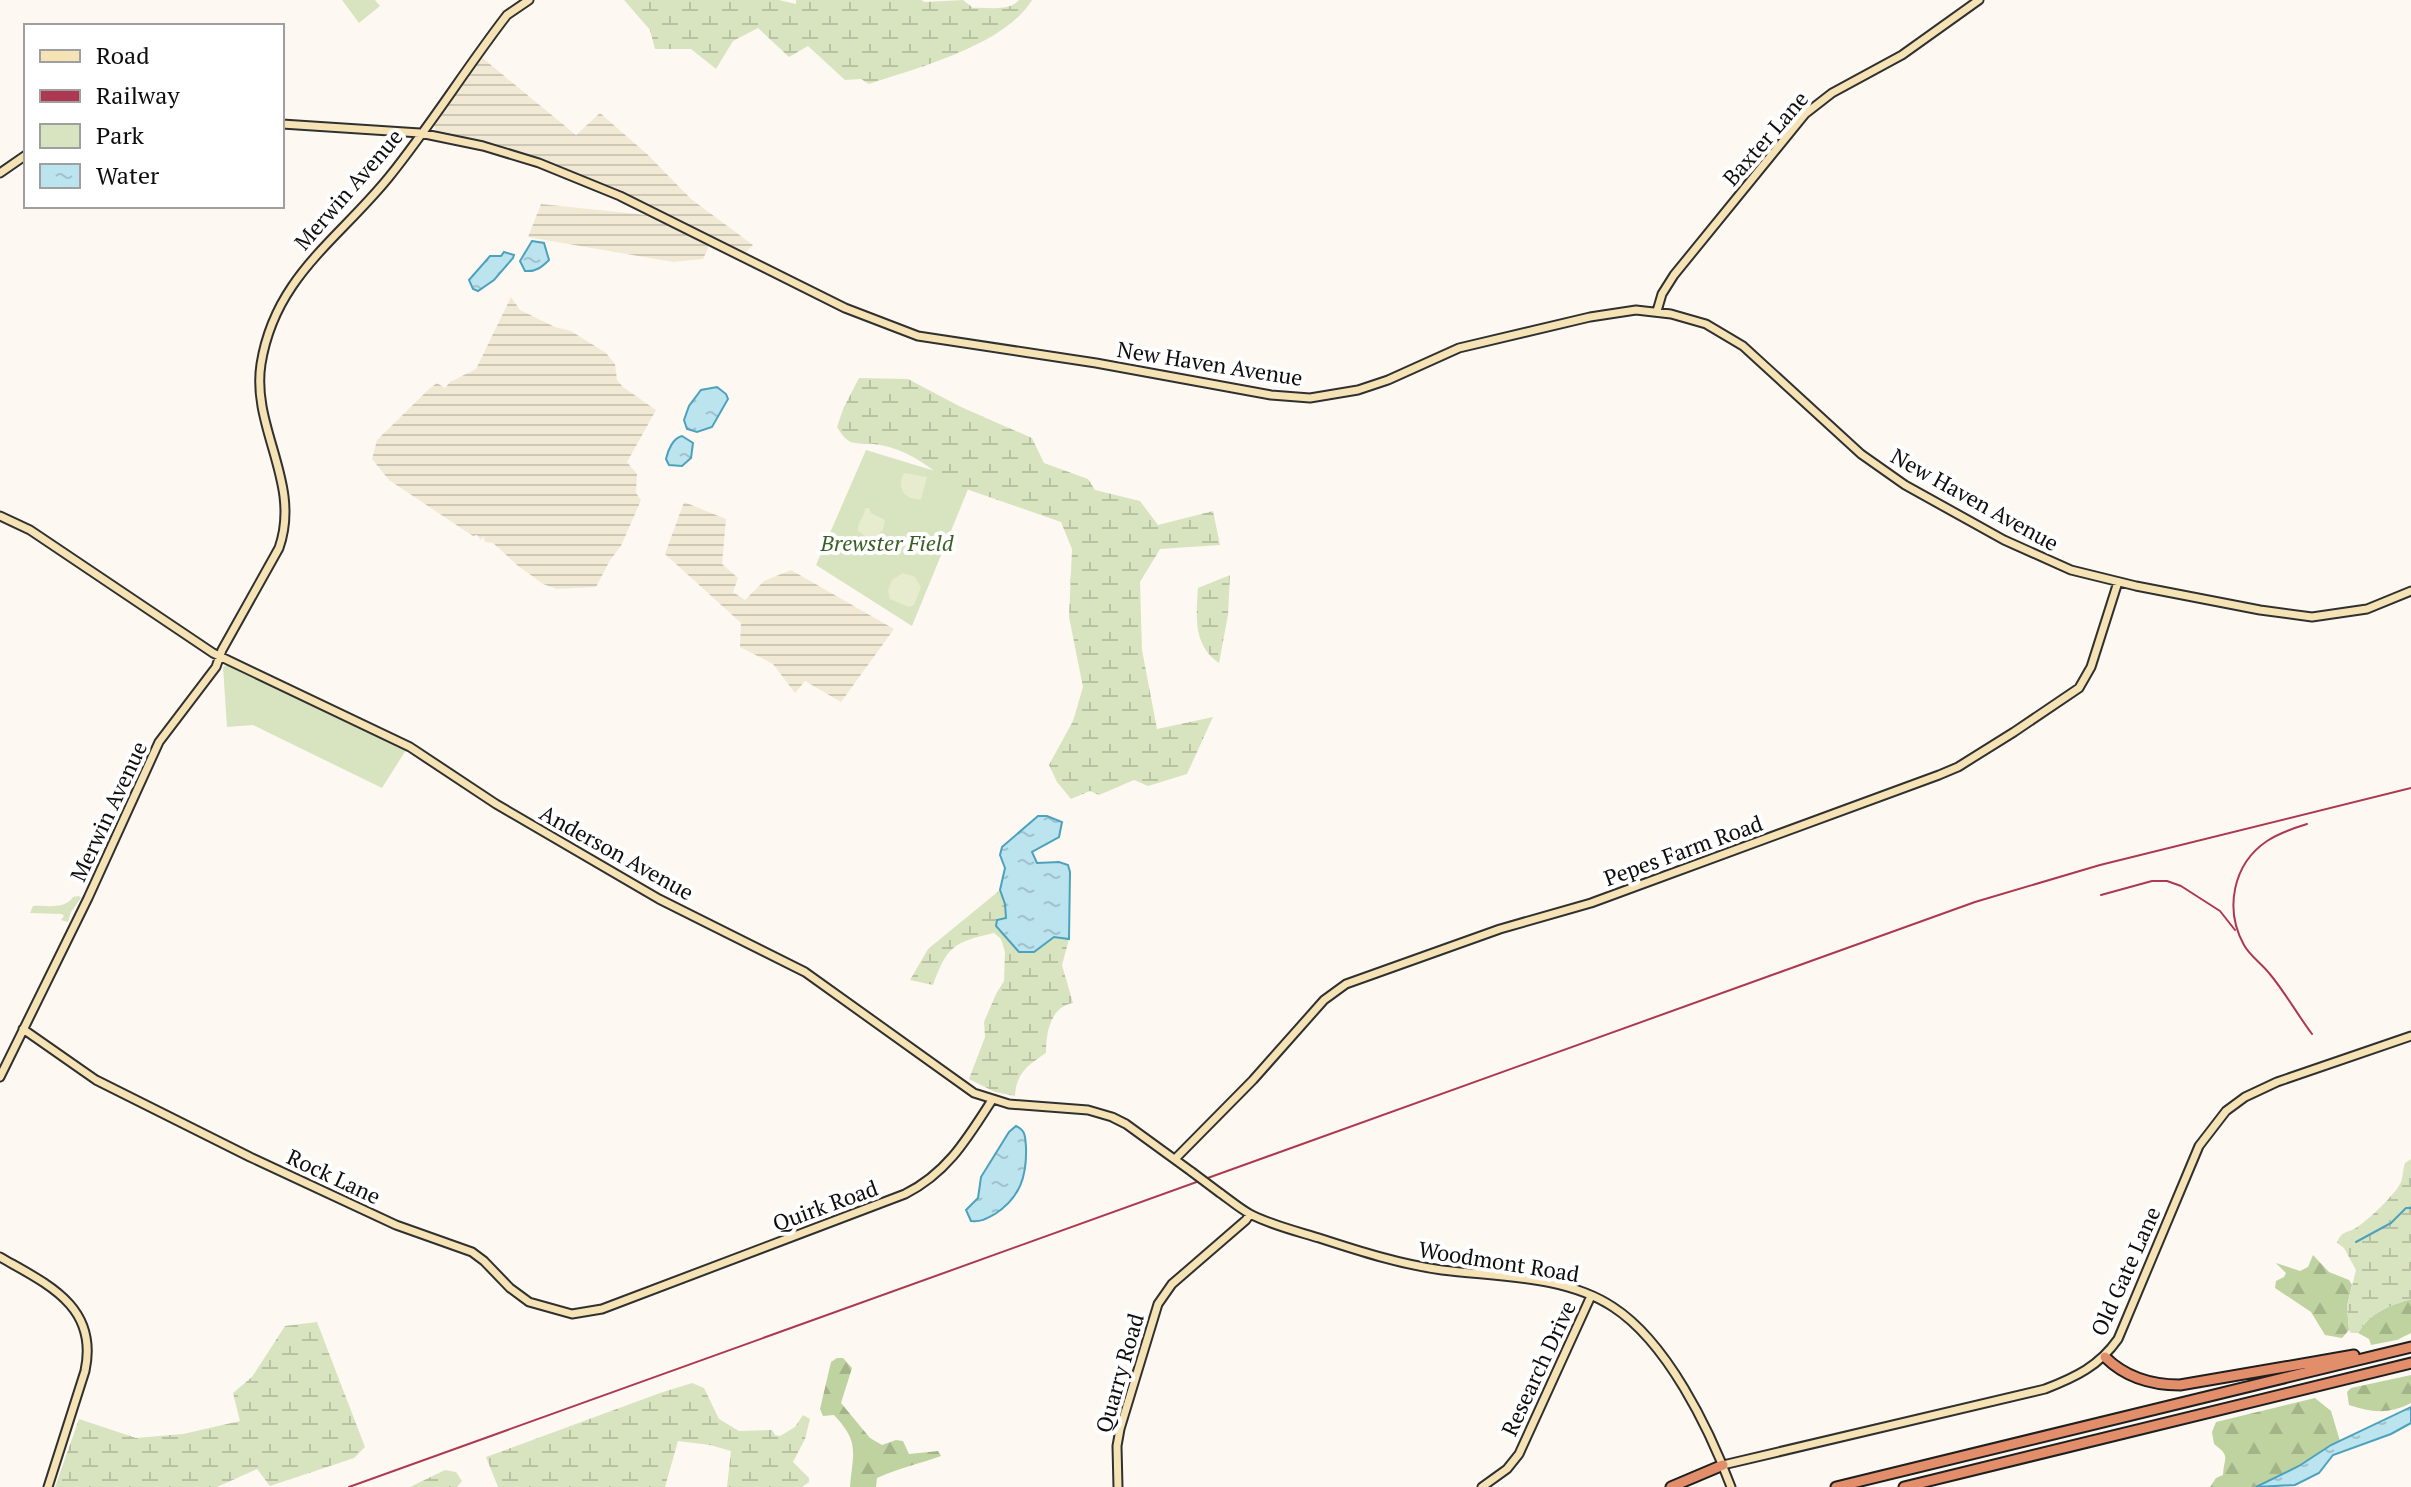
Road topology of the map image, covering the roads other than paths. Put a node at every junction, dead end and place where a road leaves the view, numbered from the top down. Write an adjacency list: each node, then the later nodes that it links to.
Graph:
1 (529, 0): 4 (main road, Merwin Avenue)
2 (1979, 0): 7 (main road, Baxter Lane)
3 (284, 124): 4 (main road, New Haven Avenue)
4 (420, 133): 7 (main road, New Haven Avenue); 11 (main road, Merwin Avenue)
5 (24, 156): 6 (main road)
6 (0, 173)
7 (1657, 311): 9 (main road, New Haven Avenue)
8 (0, 516): 11 (main road, Anderson Avenue)
9 (2118, 582): 10 (main road, New Haven Avenue); 16 (main road, Pepes Farm Road)
10 (2411, 591)
11 (219, 656): 12 (main road, Merwin Avenue); 15 (main road, Anderson Avenue)
12 (23, 1029): 14 (main road, Merwin Avenue); 20 (main road, Rock Lane)
13 (2411, 1036): 23 (main road, Old Gate Lane)
14 (0, 1077)
15 (992, 1100): 16 (main road, Anderson Avenue); 20 (main road, Quirk Road)
16 (1175, 1159): 17 (main road, Anderson Avenue, bridge)
17 (1220, 1193): 18 (main road, Woodmont Road)
18 (1250, 1214): 21 (main road, Woodmont Road); 29 (main road, Quarry Road)
19 (0, 1257): 28 (main road)
20 (635, 1296)
21 (1591, 1296): 27 (main road, Woodmont Road); 30 (main road, Research Drive)
22 (2408, 1348): 25 (highway)
23 (2105, 1357): 25 (highway); 27 (main road, Old Gate Lane)
24 (2411, 1363): 26 (highway)
25 (2314, 1367): 33 (highway)
26 (2042, 1454): 34 (highway); 35 (highway)
27 (1723, 1465): 31 (highway); 32 (main road, Woodmont Road)
28 (48, 1487)
29 (1118, 1487)
30 (1482, 1487)
31 (1671, 1487)
32 (1731, 1487)
33 (1836, 1487)
34 (1904, 1487)
35 (1931, 1487)

